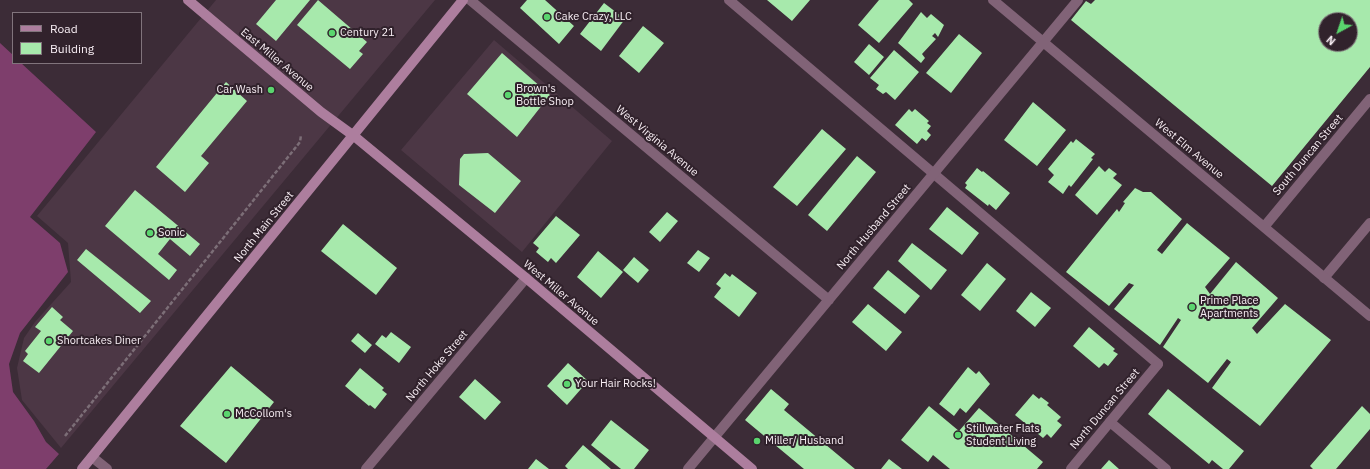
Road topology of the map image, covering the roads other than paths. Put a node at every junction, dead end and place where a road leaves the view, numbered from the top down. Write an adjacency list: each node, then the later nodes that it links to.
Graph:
1 (188, 0): 9 (street, East Miller Avenue)
2 (463, 0): 9 (street, North Main Street)
3 (470, 0): 15 (street, West Virginia Avenue)
4 (729, 0): 10 (street)
5 (993, 0): 7 (street, West Elm Avenue)
6 (1078, 0): 7 (street, North Husband Street)
7 (1043, 42): 10 (street, North Husband Street); 12 (street, West Elm Avenue)
8 (1370, 98): 12 (street, South Duncan Street)
9 (354, 136): 13 (street, West Miller Avenue); 19 (street, North Main Street)
10 (934, 173): 15 (street, North Husband Street); 17 (street, North Duncan Street)
11 (1370, 223): 14 (street)
12 (1264, 227): 14 (street, West Elm Avenue)
13 (526, 278): 18 (street, West Miller Avenue); 22 (street, North Hoke Street)
14 (1324, 278): 16 (street, West Elm Avenue)
15 (829, 300): 18 (street, North Husband Street)
16 (1370, 316)
17 (1110, 422): 25 (street, North Duncan Street); 26 (street)
18 (714, 437): 23 (street, North Husband Street); 24 (street, West Miller Avenue)
19 (92, 457): 20 (street, North Main Street); 21 (street)
20 (82, 469)
21 (107, 469)
22 (366, 469)
23 (688, 469)
24 (752, 469)
25 (1071, 469)
26 (1166, 469)

